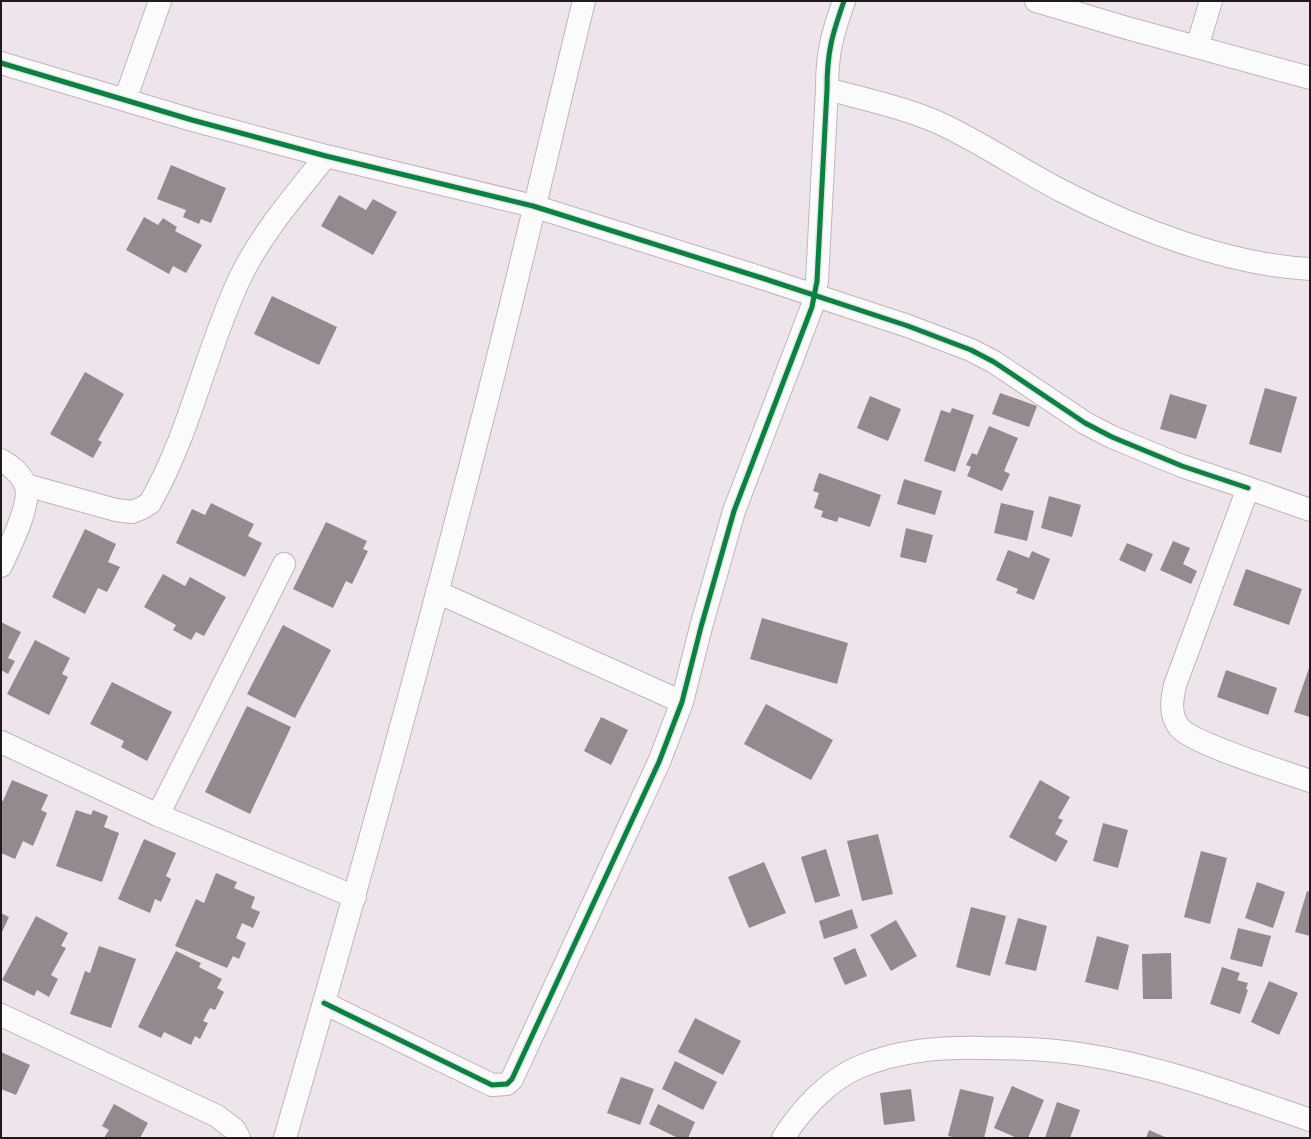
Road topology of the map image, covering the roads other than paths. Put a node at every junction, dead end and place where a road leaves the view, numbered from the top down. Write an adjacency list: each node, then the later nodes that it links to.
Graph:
1 (160, 1): 10 (street)
2 (584, 1): 12 (street)
3 (844, 1): 9 (street)
4 (1036, 1): 6 (street)
5 (1211, 1): 6 (street)
6 (1197, 47): 8 (street)
7 (1, 63): 10 (street)
8 (1310, 78)
9 (827, 89): 13 (street); 14 (street)
10 (125, 100): 11 (street)
11 (326, 156): 12 (street); 16 (street)
12 (533, 206): 14 (street); 21 (street)
13 (1310, 269)
14 (815, 295): 17 (street); 22 (street)
15 (1, 460): 16 (street)
16 (26, 485): 20 (street)
17 (1248, 488): 18 (street); 24 (street)
18 (1310, 510)
19 (284, 564): 25 (street)
20 (1, 566)
21 (437, 592): 22 (street); 26 (street)
22 (682, 702): 27 (street)
23 (1, 742): 25 (street)
24 (1310, 781)
25 (158, 815): 26 (street)
26 (355, 897): 27 (street)
27 (324, 1003): 31 (street)
28 (1, 1015): 30 (street)
29 (1310, 1120): 32 (street)
30 (238, 1138)
31 (285, 1138)
32 (783, 1138)

